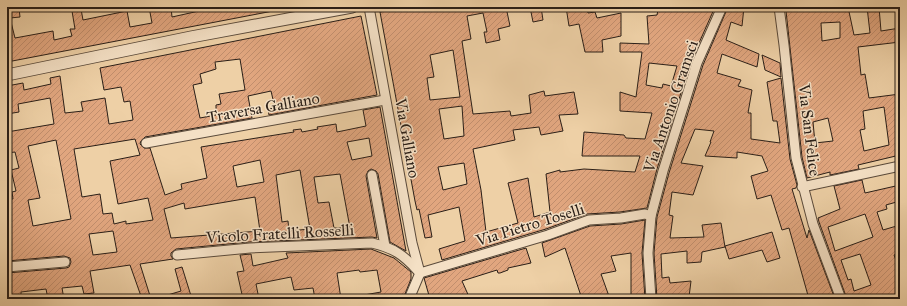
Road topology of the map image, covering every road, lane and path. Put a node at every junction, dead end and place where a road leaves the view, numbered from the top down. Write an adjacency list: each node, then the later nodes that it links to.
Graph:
1 (352, 7): 5 (street)
2 (369, 7): 6 (street, Via Galliano)
3 (722, 7): 11 (street, Via Antonio Gramsci)
4 (779, 7): 10 (street, Via San Felice)
5 (7, 76)
6 (386, 100): 7 (street, Traversa Galliano); 16 (street, Via Galliano)
7 (146, 143)
8 (900, 166): 10 (street)
9 (372, 175): 12 (street)
10 (802, 187): 19 (street, Via San Felice)
11 (651, 216): 16 (street, Via Pietro Toselli); 18 (street, Via Antonio Gramsci)
12 (385, 246): 13 (street, Vicolo Fratelli Rosselli); 16 (street, Vicolo Fratelli Rosselli)
13 (177, 255)
14 (65, 262): 15 (street)
15 (7, 267)
16 (420, 273): 17 (street)
17 (409, 299)
18 (651, 299)
19 (841, 299)

